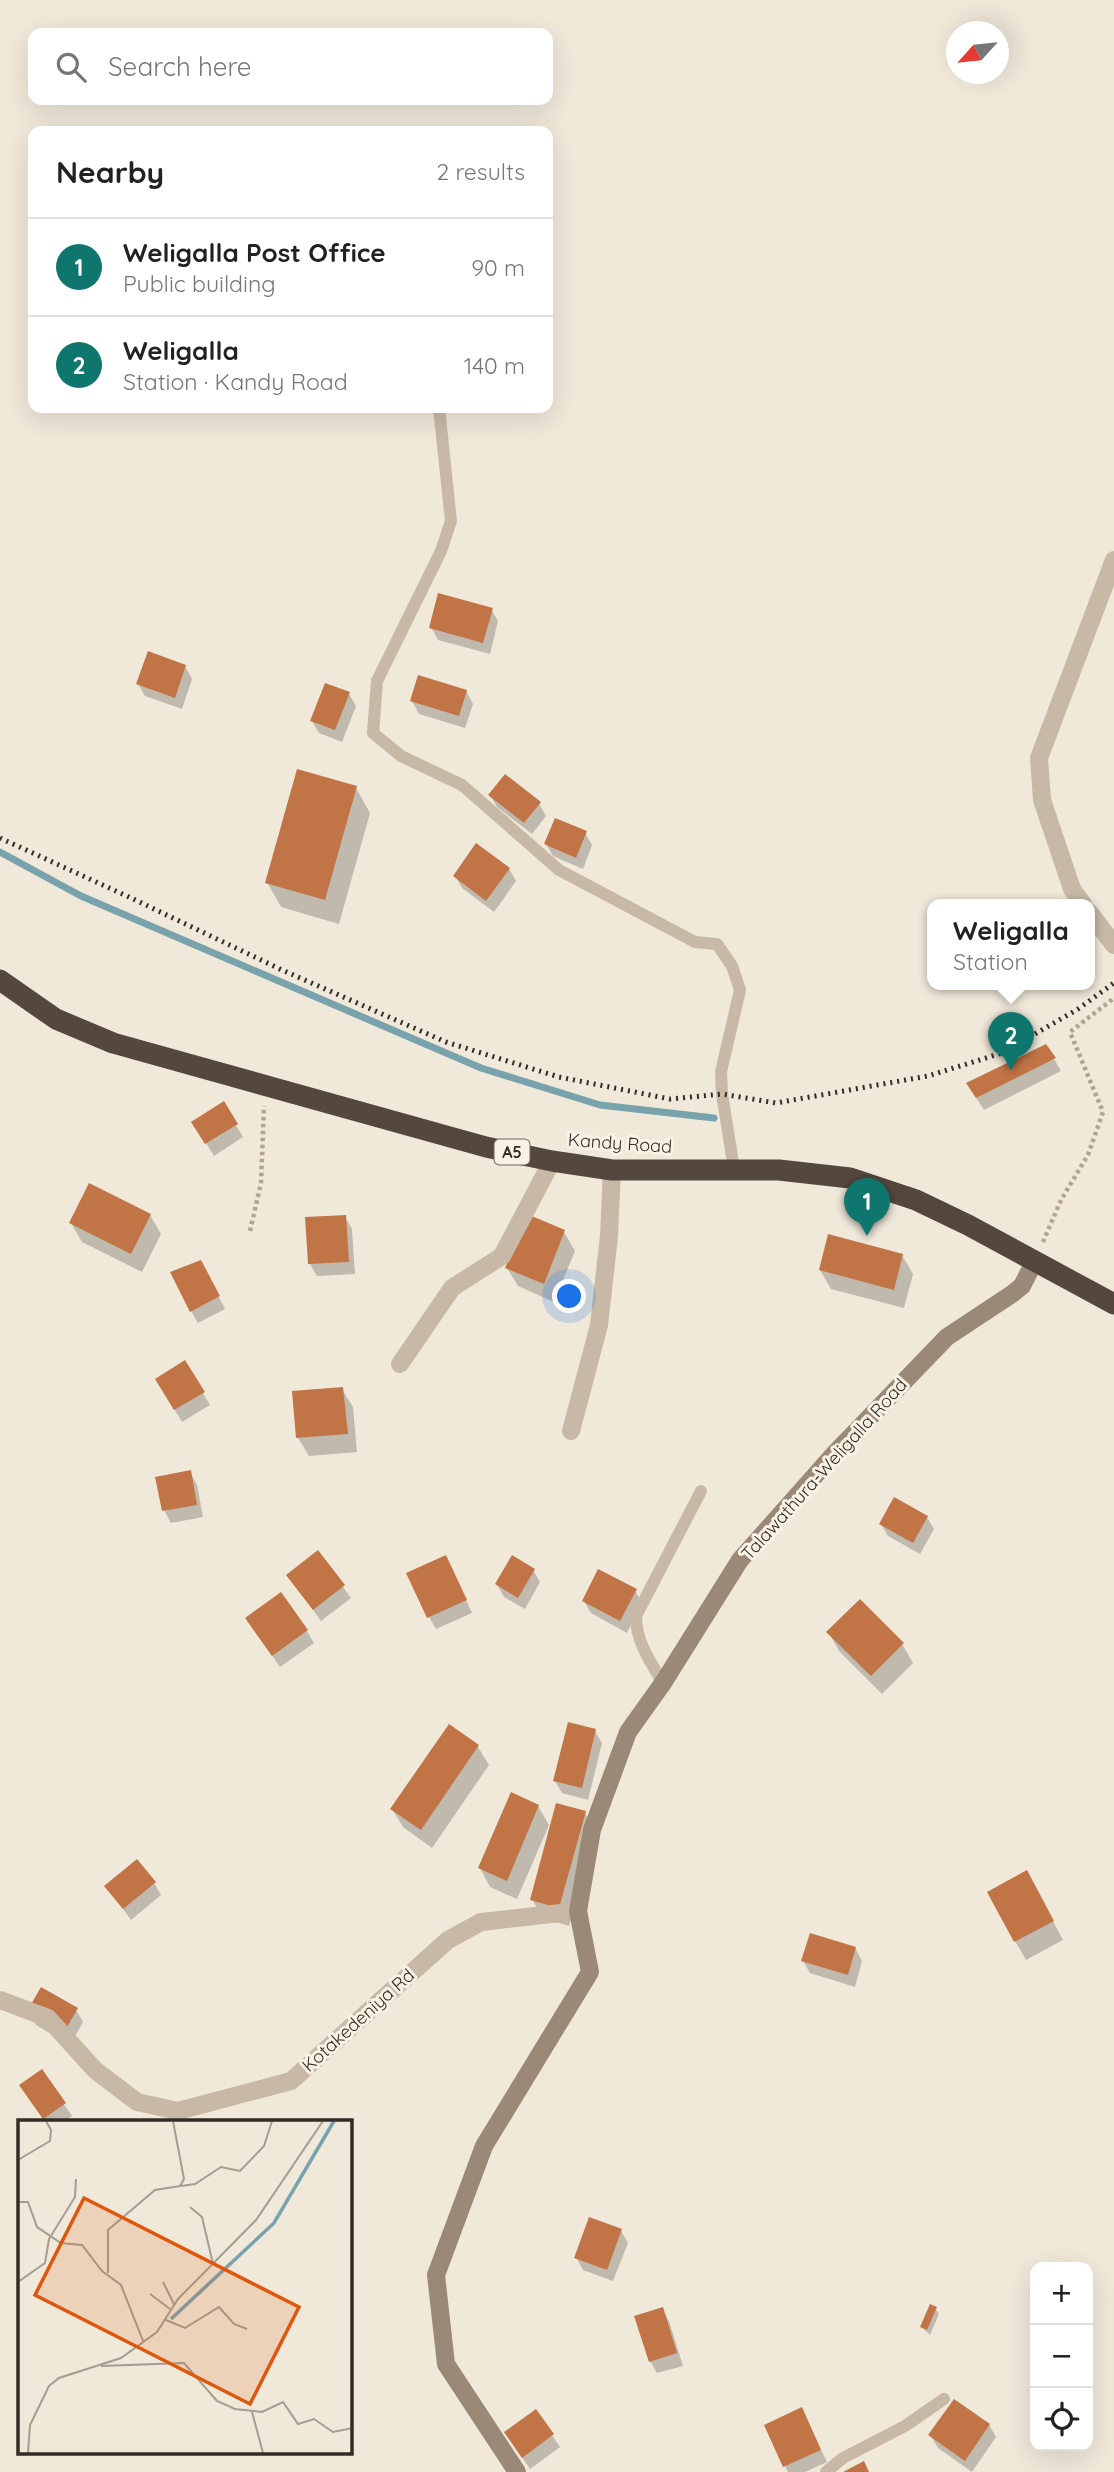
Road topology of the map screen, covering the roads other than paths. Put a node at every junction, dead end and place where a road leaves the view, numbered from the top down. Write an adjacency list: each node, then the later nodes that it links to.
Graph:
1 (440, 413): 8 (lane)
2 (1114, 560): 3 (street)
3 (1079, 899)
4 (1095, 920): 5 (street)
5 (1114, 945)
6 (1, 984): 7 (highway, Kandy Road / A5)
7 (552, 1161): 9 (highway, Kandy Road / A5); 12 (street)
8 (734, 1169): 9 (highway, Kandy Road / A5); 10 (highway, Kandy Road / A5)
9 (612, 1170): 13 (street)
10 (1034, 1262): 11 (highway, Kandy Road / A5); 15 (street, Talawathura-Weligalla Road)
11 (1114, 1304)
12 (400, 1364)
13 (571, 1432)
14 (701, 1492): 15 (lane)
15 (663, 1683): 16 (street, Talawathura-Weligalla Road)
16 (578, 1911): 17 (street, Kotakedeniya Rd); 19 (street, Talawathura-Weligalla Road)
17 (0, 2000)
18 (943, 2399): 20 (lane)
19 (517, 2472)
20 (826, 2472)

